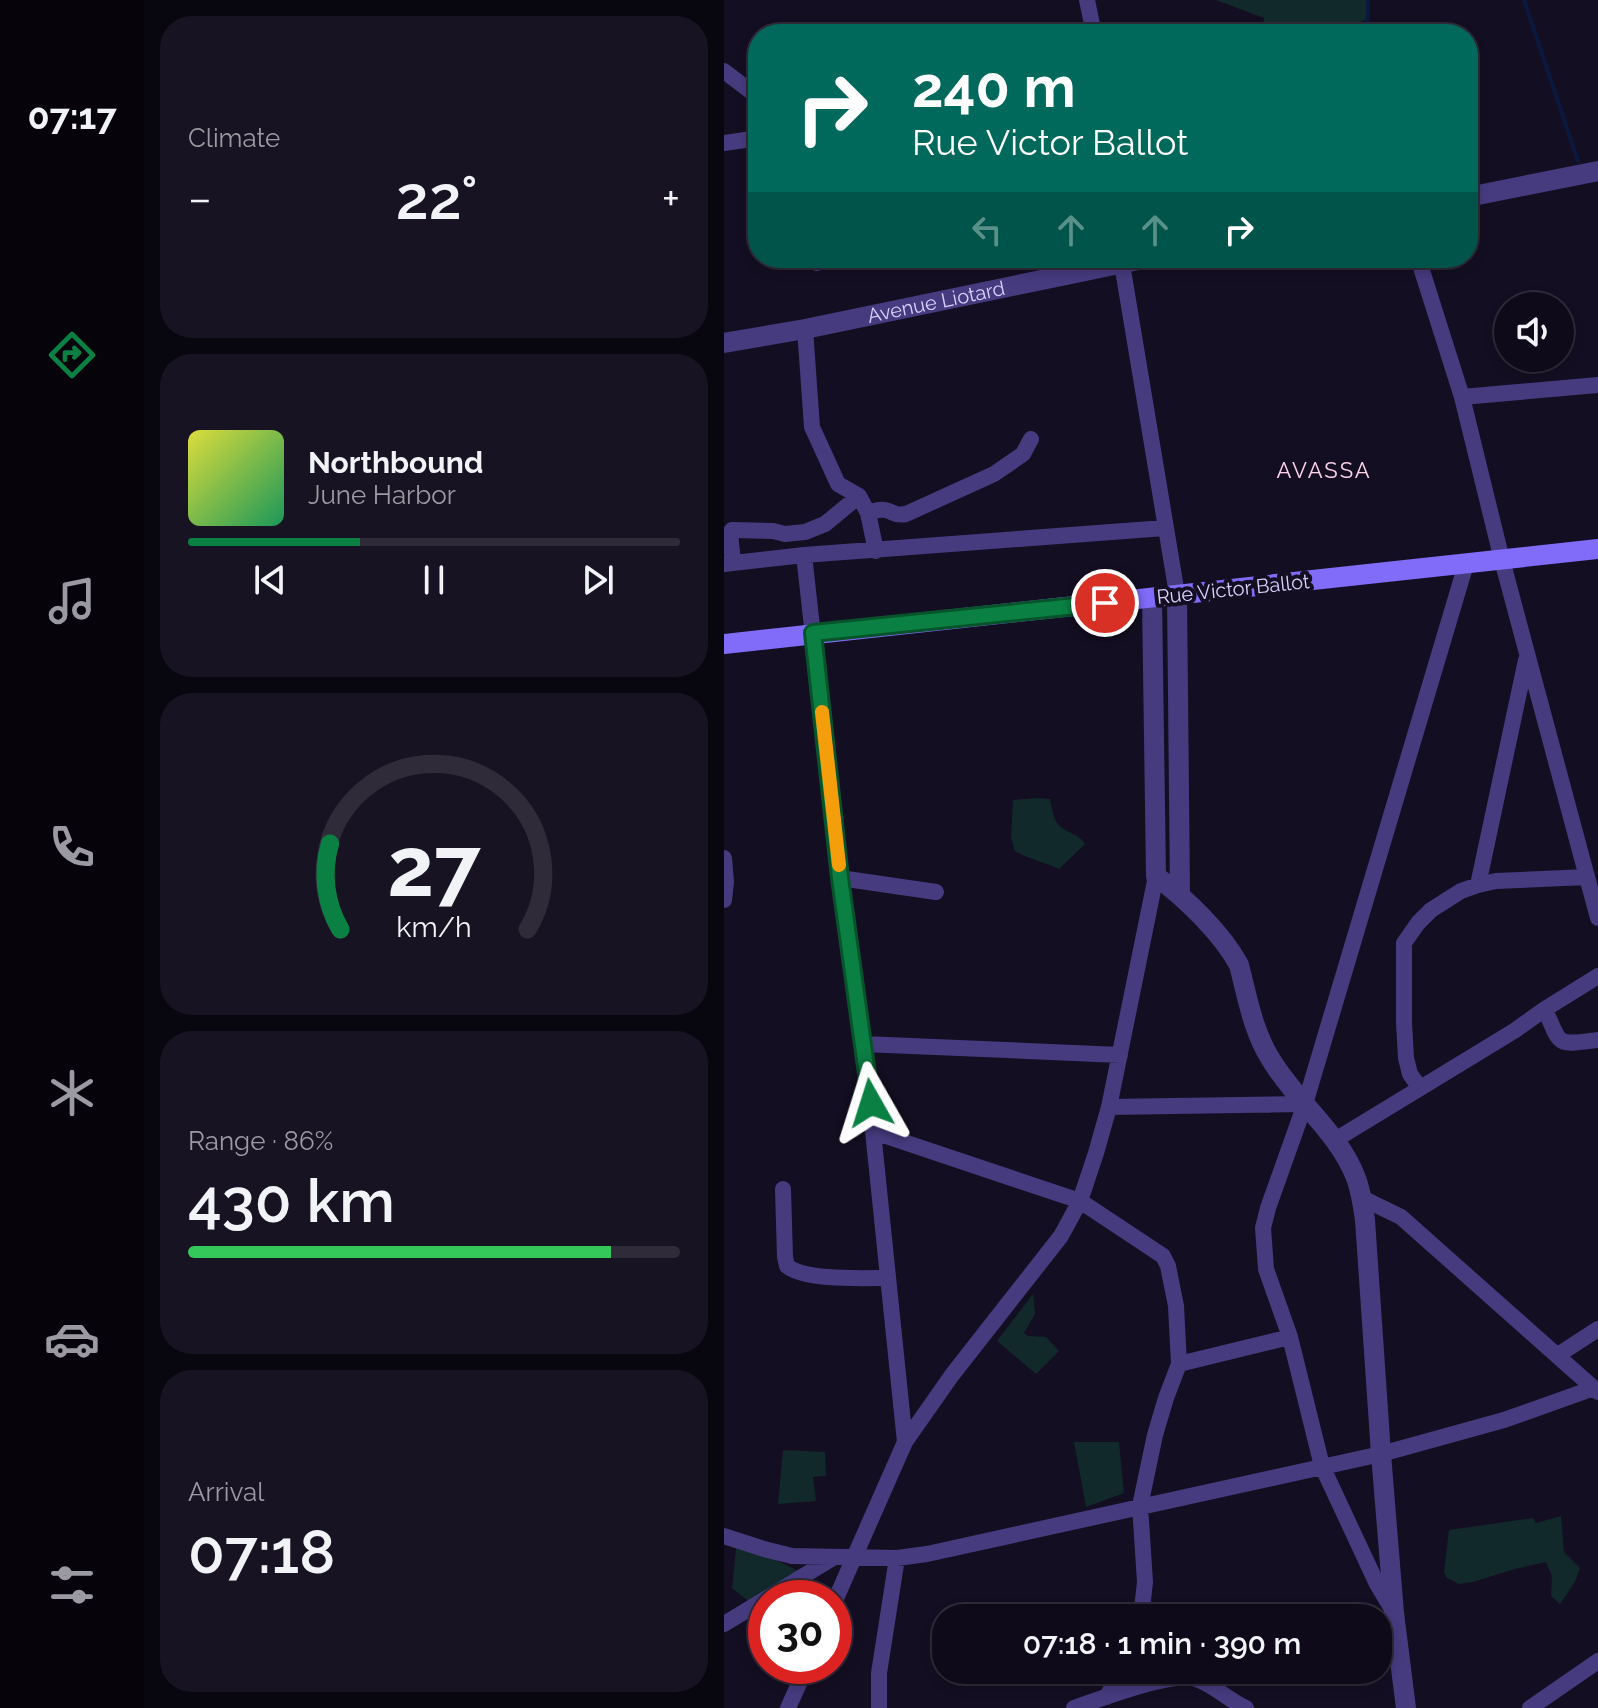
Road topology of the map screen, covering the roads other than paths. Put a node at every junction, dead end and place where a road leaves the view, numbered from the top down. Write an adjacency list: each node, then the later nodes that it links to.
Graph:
1 (1087, 0): 3 (street)
2 (1096, 0): 4 (street)
3 (1093, 24)
4 (1094, 24)
5 (724, 71): 6 (street)
6 (748, 89)
7 (748, 139): 8 (street)
8 (724, 143)
9 (1598, 171): 10 (street)
10 (1478, 195)
11 (1085, 268): 14 (street, Avenue Liotard)
12 (1123, 268): 21 (street)
13 (1421, 268): 17 (street)
14 (805, 329): 15 (street, Avenue Liotard); 19 (street)
15 (724, 343)
16 (1598, 385): 17 (street)
17 (1462, 397): 25 (street)
18 (1031, 439): 20 (street)
19 (859, 496): 20 (street); 26 (street)
20 (868, 513): 23 (street)
21 (1165, 528): 23 (street); 28 (street)
22 (1598, 549): 25 (main road, Rue Victor Ballot)
23 (876, 551): 24 (street)
24 (804, 555): 26 (street); 30 (street)
25 (1502, 560): 27 (main road, Rue Victor Ballot); 32 (street)
26 (729, 563)
27 (1466, 564): 28 (main road, Rue Victor Ballot); 48 (street)
28 (1177, 594): 29 (main road, Rue Victor Ballot); 39 (street)
29 (1152, 598): 30 (main road, Rue Victor Ballot); 34 (street)
30 (813, 633): 31 (main road, Rue Victor Ballot); 36 (street)
31 (724, 644)
32 (1527, 655): 35 (street); 37 (street)
33 (724, 858): 40 (street)
34 (1156, 876): 39 (street); 46 (street)
35 (1587, 877): 37 (street); 41 (street)
36 (840, 878): 38 (street); 45 (street)
37 (1478, 885): 47 (street)
38 (936, 892)
39 (1180, 894): 48 (street)
40 (724, 900)
41 (1598, 918)
42 (1598, 976): 43 (street)
43 (1545, 1009): 44 (street); 47 (street)
44 (1598, 1040)
45 (864, 1044): 46 (street); 50 (street)
46 (1120, 1055): 49 (street)
47 (1420, 1088): 51 (street)
48 (1305, 1104): 49 (street); 51 (street); 57 (street)
49 (1109, 1107): 54 (street)
50 (874, 1132): 54 (street); 55 (street)
51 (1335, 1140): 53 (street)
52 (783, 1189): 55 (street)
53 (1362, 1198): 58 (street); 62 (street)
54 (1080, 1201): 59 (street); 61 (street)
55 (888, 1278): 61 (street)
56 (1598, 1329): 58 (street)
57 (1290, 1337): 59 (street); 63 (street)
58 (1558, 1355): 60 (street)
59 (1179, 1364): 64 (street)
60 (1596, 1390): 62 (street)
61 (905, 1442): 66 (street)
62 (1381, 1454): 63 (street); 71 (street)
63 (1322, 1466): 64 (street); 71 (street)
64 (1140, 1506): 68 (street); 70 (street)
65 (724, 1536): 67 (street)
66 (854, 1556): 67 (street); 68 (street); 69 (street)
67 (835, 1557): 72 (street)
68 (897, 1558): 78 (street)
69 (844, 1580)
70 (1143, 1604)
71 (1394, 1613): 81 (street)
72 (724, 1624)
73 (1598, 1661): 82 (street)
74 (799, 1684): 77 (street)
75 (1113, 1684): 76 (street)
76 (1107, 1697): 79 (street); 80 (street)
77 (788, 1708)
78 (879, 1708)
79 (1074, 1708)
80 (1246, 1708)
81 (1406, 1708)
82 (1530, 1708)

